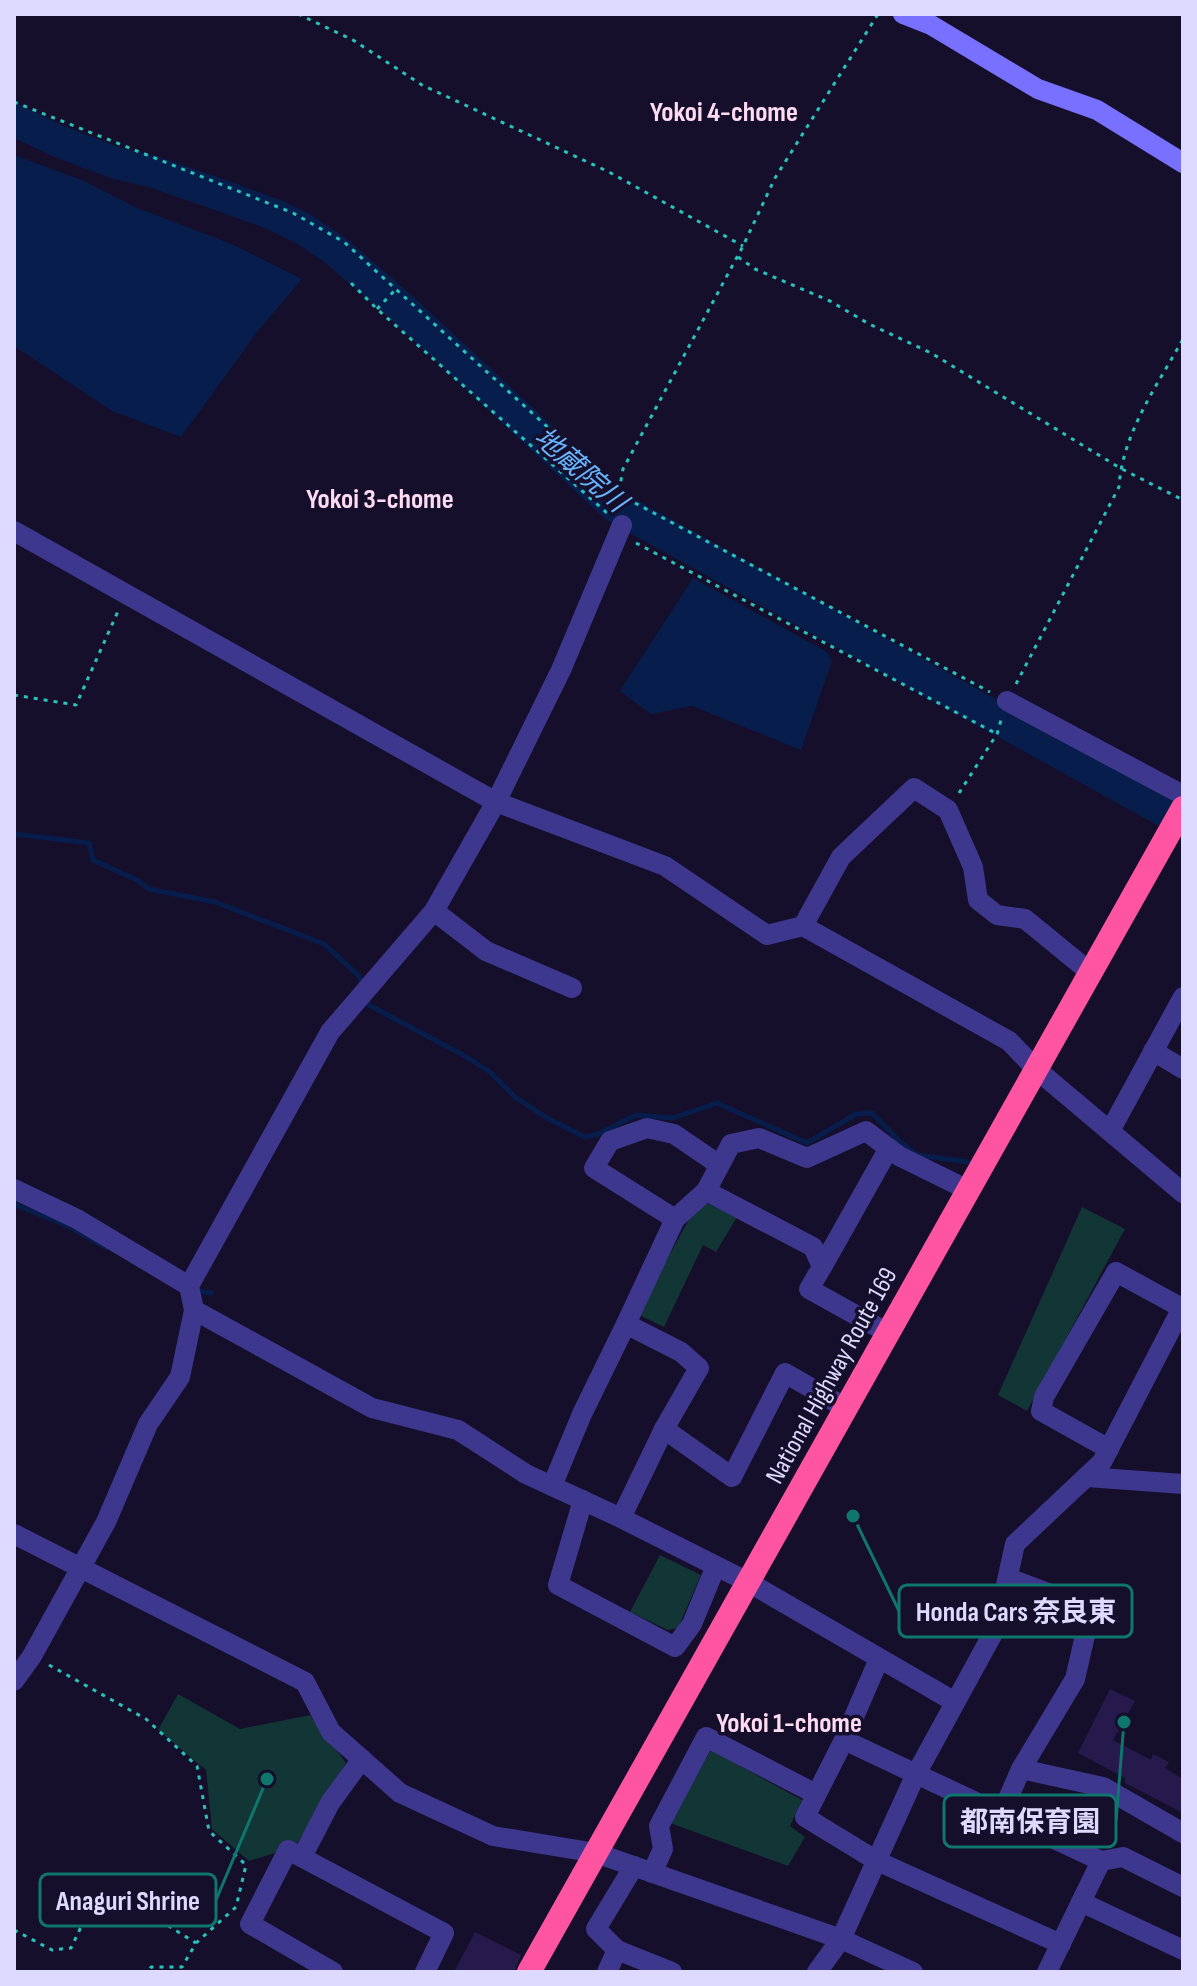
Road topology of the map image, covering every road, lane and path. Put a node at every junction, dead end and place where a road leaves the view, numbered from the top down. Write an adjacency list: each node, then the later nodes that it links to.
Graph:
1 (298, 14): 6 (path)
2 (878, 14): 6 (path)
3 (903, 14): 5 (street)
4 (14, 102): 9 (path)
5 (1183, 163)
6 (743, 246): 7 (path)
7 (738, 257): 12 (path); 13 (path)
8 (351, 283): 10 (path)
9 (396, 289): 10 (path); 13 (path)
10 (378, 308): 16 (path)
11 (1183, 339): 12 (path)
12 (1120, 468): 14 (path); 20 (path)
13 (619, 492): 15 (path)
14 (1183, 500)
15 (635, 503): 16 (path); 20 (path)
16 (624, 522): 21 (path); 23 (street)
17 (14, 531): 18 (street)
18 (126, 594): 19 (path); 23 (street)
19 (14, 695)
20 (1007, 701): 21 (path); 22 (street)
21 (997, 734): 25 (path)
22 (1183, 795)
23 (496, 802): 26 (street); 27 (street)
24 (1183, 808): 28 (highway, National Highway Route 169)
25 (948, 810): 27 (street); 28 (street)
26 (434, 911): 29 (street); 43 (street)
27 (803, 926): 32 (street)
28 (1091, 973): 32 (highway, National Highway Route 169)
29 (572, 988)
30 (1183, 997): 31 (street)
31 (1153, 1051): 33 (street); 34 (street)
32 (1036, 1069): 34 (street); 38 (highway, National Highway Route 169)
33 (1183, 1069)
34 (1110, 1131): 40 (street)
35 (889, 1148): 36 (street); 38 (street); 42 (street)
36 (718, 1164): 39 (street); 41 (street)
37 (14, 1189): 43 (street)
38 (968, 1190): 47 (highway, National Highway Route 169)
39 (706, 1191): 41 (street); 42 (street)
40 (1183, 1193)
41 (675, 1219): 46 (street)
42 (822, 1267): 47 (street)
43 (189, 1286): 45 (street)
44 (1182, 1307): 50 (street); 50 (street)
45 (194, 1310): 53 (street); 58 (street)
46 (626, 1324): 49 (street); 53 (street)
47 (888, 1333): 48 (highway, National Highway Route 169)
48 (846, 1408): 49 (street); 60 (highway, National Highway Route 169)
49 (664, 1429): 55 (street)
50 (1109, 1449): 51 (street)
51 (1087, 1477): 52 (street); 59 (street)
52 (1183, 1484)
53 (552, 1486): 54 (street)
54 (583, 1500): 55 (street); 57 (street)
55 (621, 1518): 57 (street)
56 (14, 1534): 58 (street)
57 (716, 1566): 60 (street)
58 (81, 1567): 61 (street); 66 (street)
59 (1008, 1578): 64 (street); 67 (street)
60 (748, 1582): 62 (street); 72 (highway, National Highway Route 169)
61 (32, 1656): 63 (street); 81 (path)
62 (879, 1659): 64 (street); 65 (street)
63 (14, 1681)
64 (955, 1702): 68 (street)
65 (844, 1740): 68 (street); 69 (street)
66 (362, 1759): 72 (street); 73 (street)
67 (1021, 1769): 70 (street); 71 (street)
68 (915, 1776): 70 (street); 74 (street)
69 (816, 1794): 74 (street); 76 (street)
70 (1001, 1815): 75 (street)
71 (1183, 1833)
72 (596, 1853): 76 (street); 89 (highway, National Highway Route 169)
73 (302, 1857): 85 (street); 88 (street)
74 (877, 1861): 80 (street); 82 (street)
75 (1101, 1861): 77 (street); 78 (street)
76 (643, 1869): 80 (street); 83 (street)
77 (1183, 1887)
78 (1081, 1902): 82 (street); 84 (street)
79 (14, 1930): 81 (path)
80 (841, 1939): 92 (street); 93 (street)
81 (196, 1943): 86 (path)
82 (1061, 1944): 94 (street)
83 (617, 1950): 90 (street); 91 (street)
84 (1183, 1950)
85 (294, 1963): 87 (street)
86 (149, 1972)
87 (333, 1972)
88 (425, 1972)
89 (529, 1972)
90 (607, 1972)
91 (672, 1972)
92 (817, 1972)
93 (913, 1972)
94 (1047, 1972)

